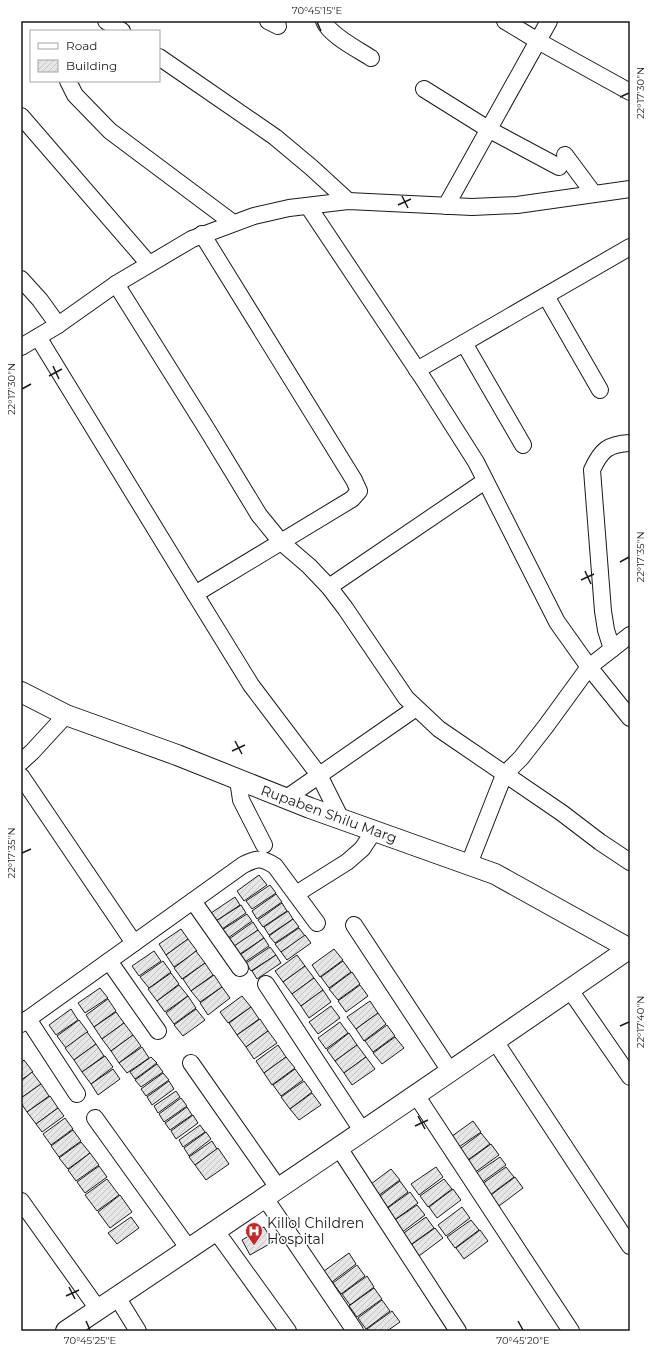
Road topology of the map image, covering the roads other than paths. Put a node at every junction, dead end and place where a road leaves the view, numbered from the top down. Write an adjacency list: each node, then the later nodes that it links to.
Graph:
1 (105, 21): 5 (street); 6 (street)
2 (324, 21): 9 (street)
3 (505, 21): 7 (street)
4 (549, 21): 7 (street)
5 (98, 30)
6 (120, 30)
7 (538, 41): 12 (street); 14 (street)
8 (160, 58): 17 (street)
9 (371, 58)
10 (68, 82): 20 (street)
11 (424, 89): 14 (street)
12 (630, 92)
13 (21, 116): 23 (street)
14 (488, 129): 16 (street); 19 (street)
15 (630, 189): 16 (street)
16 (594, 194): 19 (street)
17 (348, 201): 18 (street); 19 (street)
18 (308, 206): 20 (street); 31 (street)
19 (446, 206)
20 (233, 223): 21 (street)
21 (202, 234): 23 (street); 36 (street)
22 (630, 247): 26 (street)
23 (149, 264): 25 (street)
24 (21, 278): 27 (street)
25 (116, 284): 27 (street); 36 (street)
26 (546, 296): 29 (street); 32 (street)
27 (58, 325): 28 (street)
28 (38, 337): 30 (street); 38 (street)
29 (464, 343): 31 (street); 34 (street)
30 (21, 347)
31 (417, 370): 35 (street)
32 (600, 390)
33 (630, 443): 40 (street)
34 (523, 445)
35 (485, 481): 37 (street); 41 (street)
36 (281, 542): 37 (street); 38 (street)
37 (329, 587): 43 (street)
38 (195, 594): 47 (street)
39 (630, 635): 40 (street)
40 (612, 649): 41 (street)
41 (589, 667): 45 (street); 48 (street)
42 (21, 692): 44 (street, Rupaben Shilu Marg)
43 (416, 708): 47 (street); 48 (street)
44 (66, 715): 46 (street); 50 (street, Rupaben Shilu Marg)
45 (630, 718)
46 (21, 762)
47 (320, 775): 51 (street); 52 (street)
48 (504, 775): 55 (street); 56 (street)
49 (21, 776): 61 (street)
50 (238, 780): 51 (street, Rupaben Shilu Marg); 54 (street)
51 (285, 799): 52 (street, Rupaben Shilu Marg)
52 (341, 819): 53 (street, Rupaben Shilu Marg)
53 (374, 831): 56 (street, Rupaben Shilu Marg); 57 (street)
54 (264, 845)
55 (630, 862)
56 (469, 864): 62 (street, Rupaben Shilu Marg)
57 (296, 894): 58 (street); 59 (street)
58 (193, 901): 61 (street); 64 (street)
59 (317, 923)
60 (354, 925): 71 (street)
61 (134, 943): 63 (street)
62 (630, 948): 66 (street)
63 (109, 961): 67 (street); 68 (street)
64 (240, 968)
65 (266, 984): 76 (street)
66 (570, 990): 69 (street); 72 (street)
67 (24, 1022): 73 (street)
68 (158, 1031)
69 (494, 1041): 71 (street); 81 (street)
70 (191, 1063): 78 (street)
71 (450, 1071): 74 (street)
72 (630, 1077)
73 (77, 1094)
74 (416, 1095): 76 (street); 90 (street)
75 (95, 1118): 82 (street)
76 (363, 1132): 77 (street)
77 (339, 1148): 78 (street); 89 (street)
78 (272, 1194): 80 (street); 88 (street)
79 (21, 1201): 84 (street)
80 (216, 1231): 82 (street); 87 (street)
81 (630, 1246)
82 (189, 1249): 83 (street)
83 (117, 1297): 84 (street); 86 (street)
84 (98, 1309): 85 (street)
85 (66, 1331)
86 (138, 1331)
87 (288, 1331)
88 (355, 1331)
89 (458, 1331)
90 (571, 1331)

